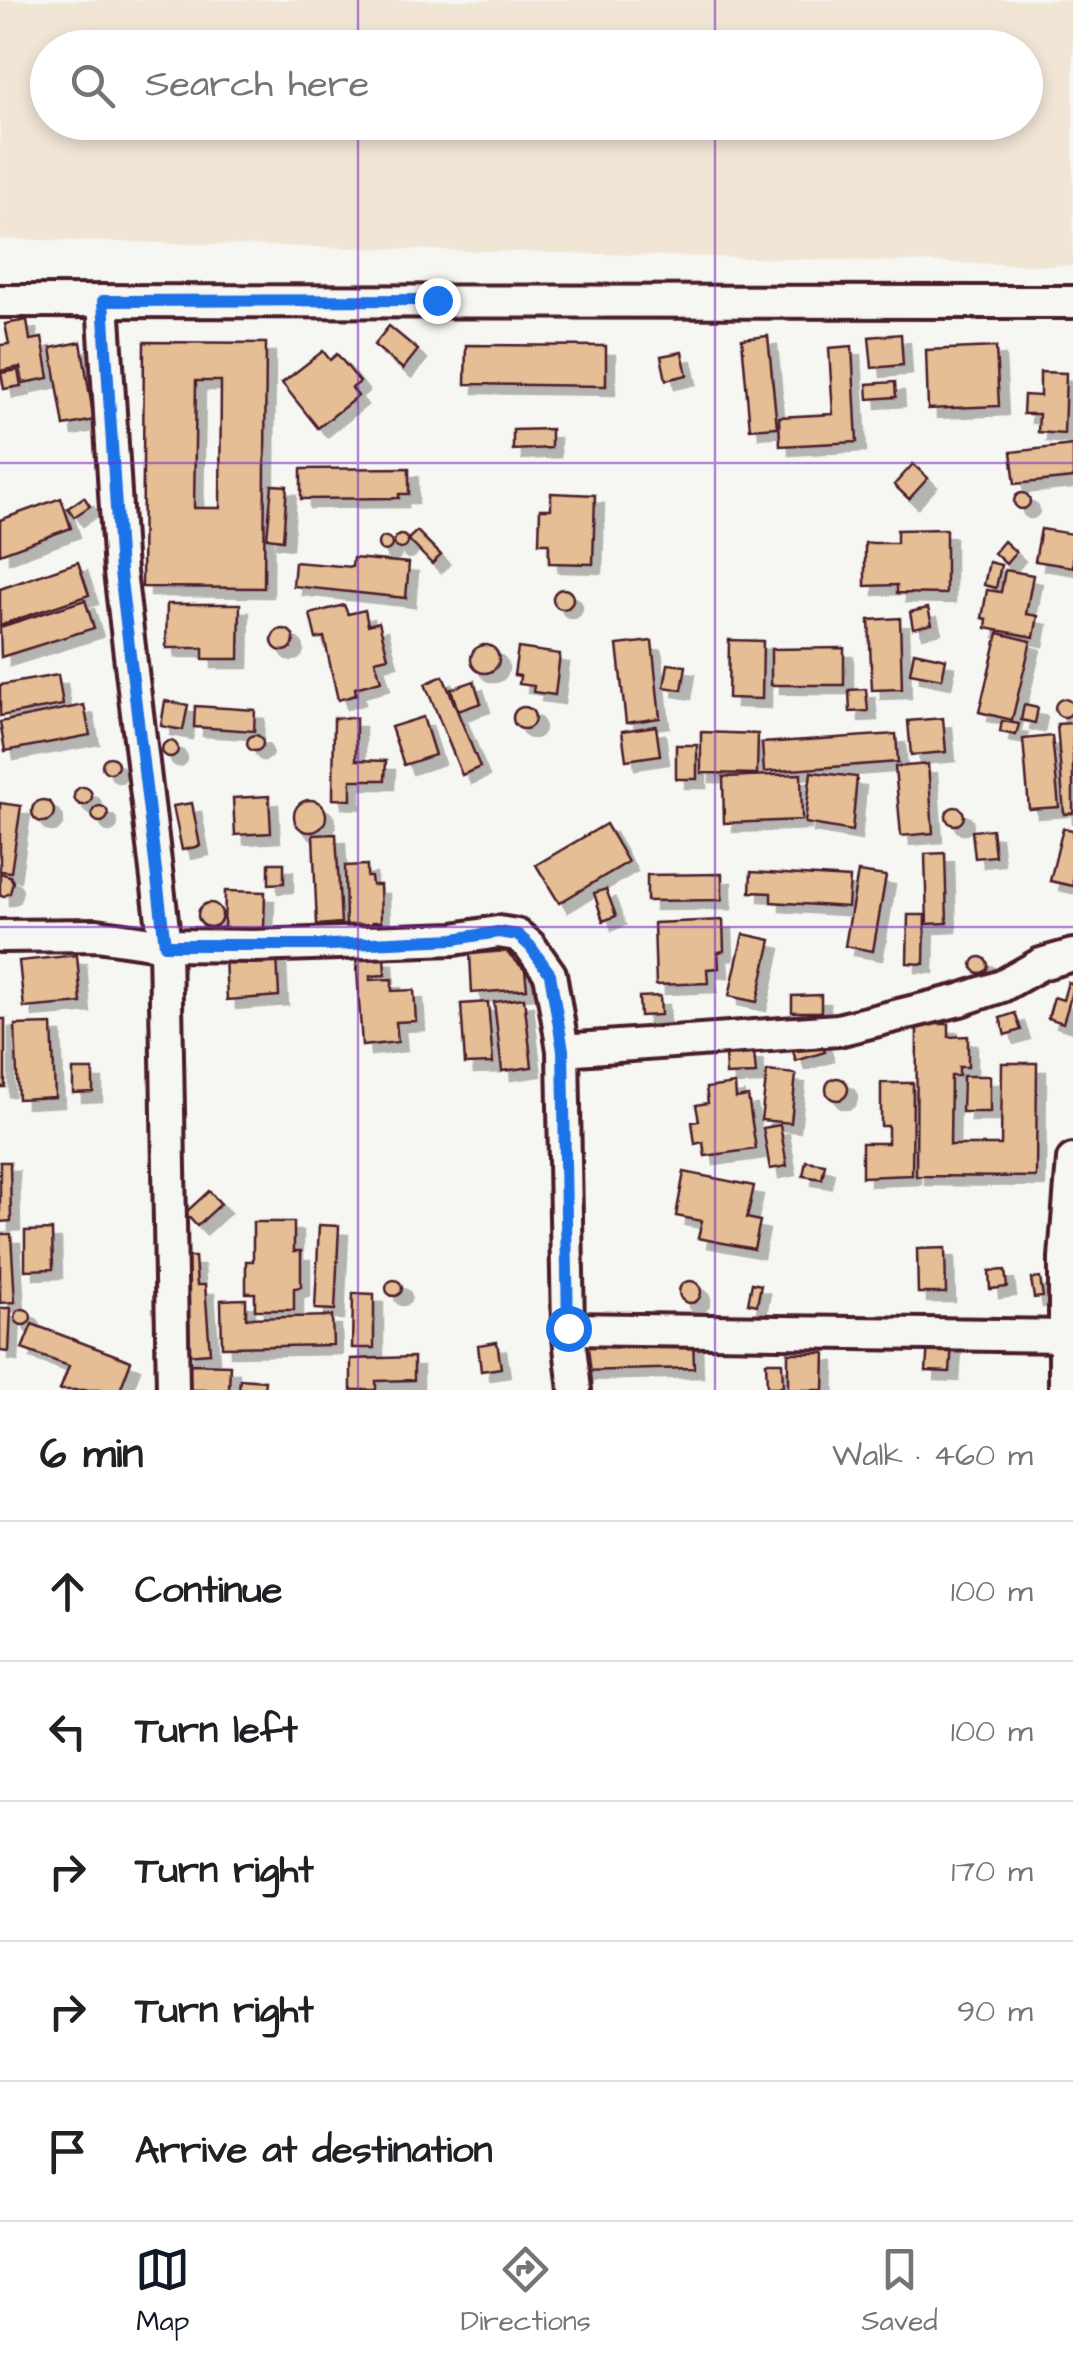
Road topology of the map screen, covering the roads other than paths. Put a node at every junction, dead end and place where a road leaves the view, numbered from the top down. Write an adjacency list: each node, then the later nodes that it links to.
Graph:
1 (0, 301): 2 (street)
2 (103, 301): 3 (street); 5 (street)
3 (1073, 302)
4 (0, 936): 5 (street)
5 (165, 945): 7 (street); 11 (street)
6 (1073, 955): 7 (street)
7 (563, 1050): 9 (street)
8 (1073, 1160): 10 (street)
9 (568, 1328): 10 (street); 12 (street)
10 (1065, 1336): 13 (street)
11 (173, 1390)
12 (575, 1390)
13 (1065, 1390)

